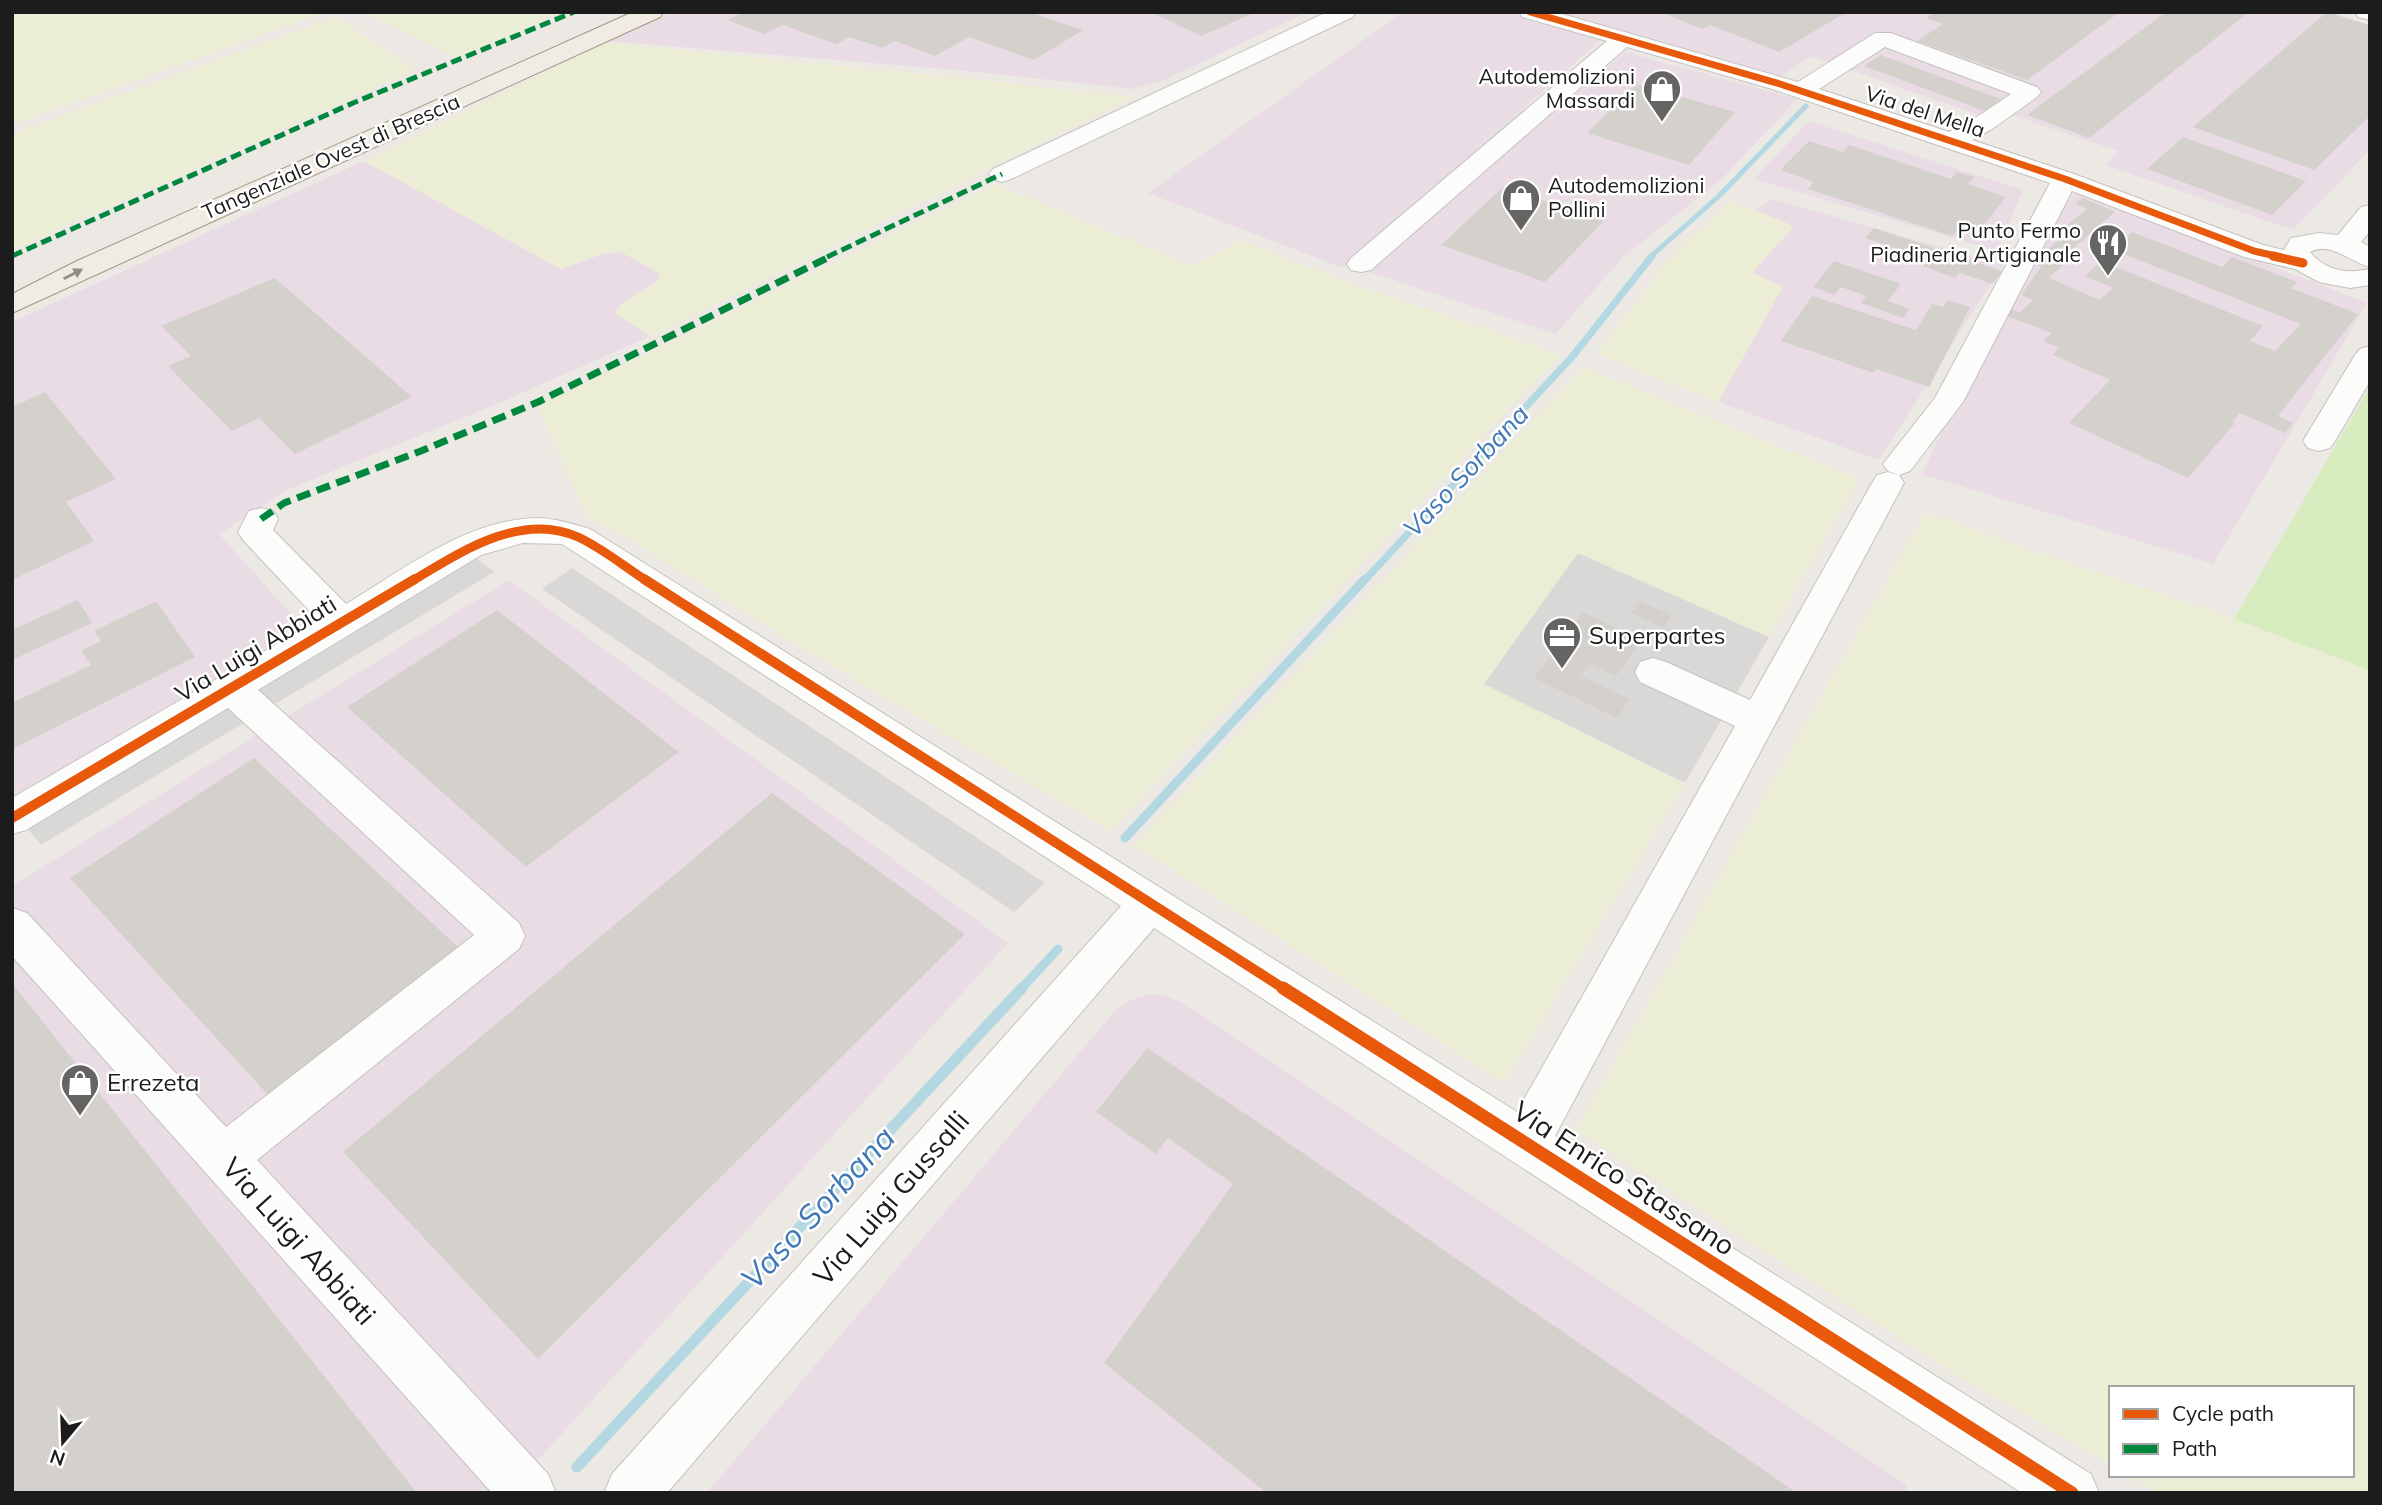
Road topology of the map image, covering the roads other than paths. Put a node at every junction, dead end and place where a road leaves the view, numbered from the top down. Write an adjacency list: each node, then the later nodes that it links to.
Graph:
1 (616, 12): 17 (main road, Tangenziale Ovest di Brescia)
2 (652, 12): 18 (main road, Tangenziale Ovest di Brescia, one-way to 2)
3 (1345, 12): 8 (street)
4 (1530, 12): 5 (street, Via del Mella)
5 (1623, 39): 6 (street, Via del Mella); 11 (street)
6 (1800, 91): 7 (street, Via del Mella); 7 (street)
7 (1950, 141): 9 (street, Via del Mella)
8 (1002, 174)
9 (2065, 179): 14 (street, Via del Mella); 26 (street)
10 (2370, 213): 13 (street)
11 (1412, 220): 12 (street); 15 (street)
12 (1439, 233)
13 (2344, 245): 14 (street); 16 (street)
14 (2302, 253): 16 (street)
15 (1361, 264)
16 (2366, 276)
17 (12, 280)
18 (12, 304)
19 (2370, 355): 20 (street)
20 (2319, 441)
21 (261, 519): 23 (street)
22 (527, 529): 23 (street, Via Luigi Abbiati); 28 (street, Via Enrico Stassano)
23 (342, 622): 25 (street, Via Luigi Abbiati)
24 (1653, 672): 26 (street)
25 (231, 688): 27 (street, Via Luigi Abbiati); 31 (street)
26 (1758, 720): 30 (street)
27 (12, 818)
28 (1150, 903): 30 (street, Via Enrico Stassano); 33 (street, Via Luigi Gussalli)
29 (12, 926): 31 (street, Via Luigi Abbiati)
30 (1525, 1142): 34 (street, Via Enrico Stassano)
31 (223, 1158): 32 (street, Via Luigi Abbiati)
32 (529, 1493)
33 (631, 1493)
34 (2072, 1493)

